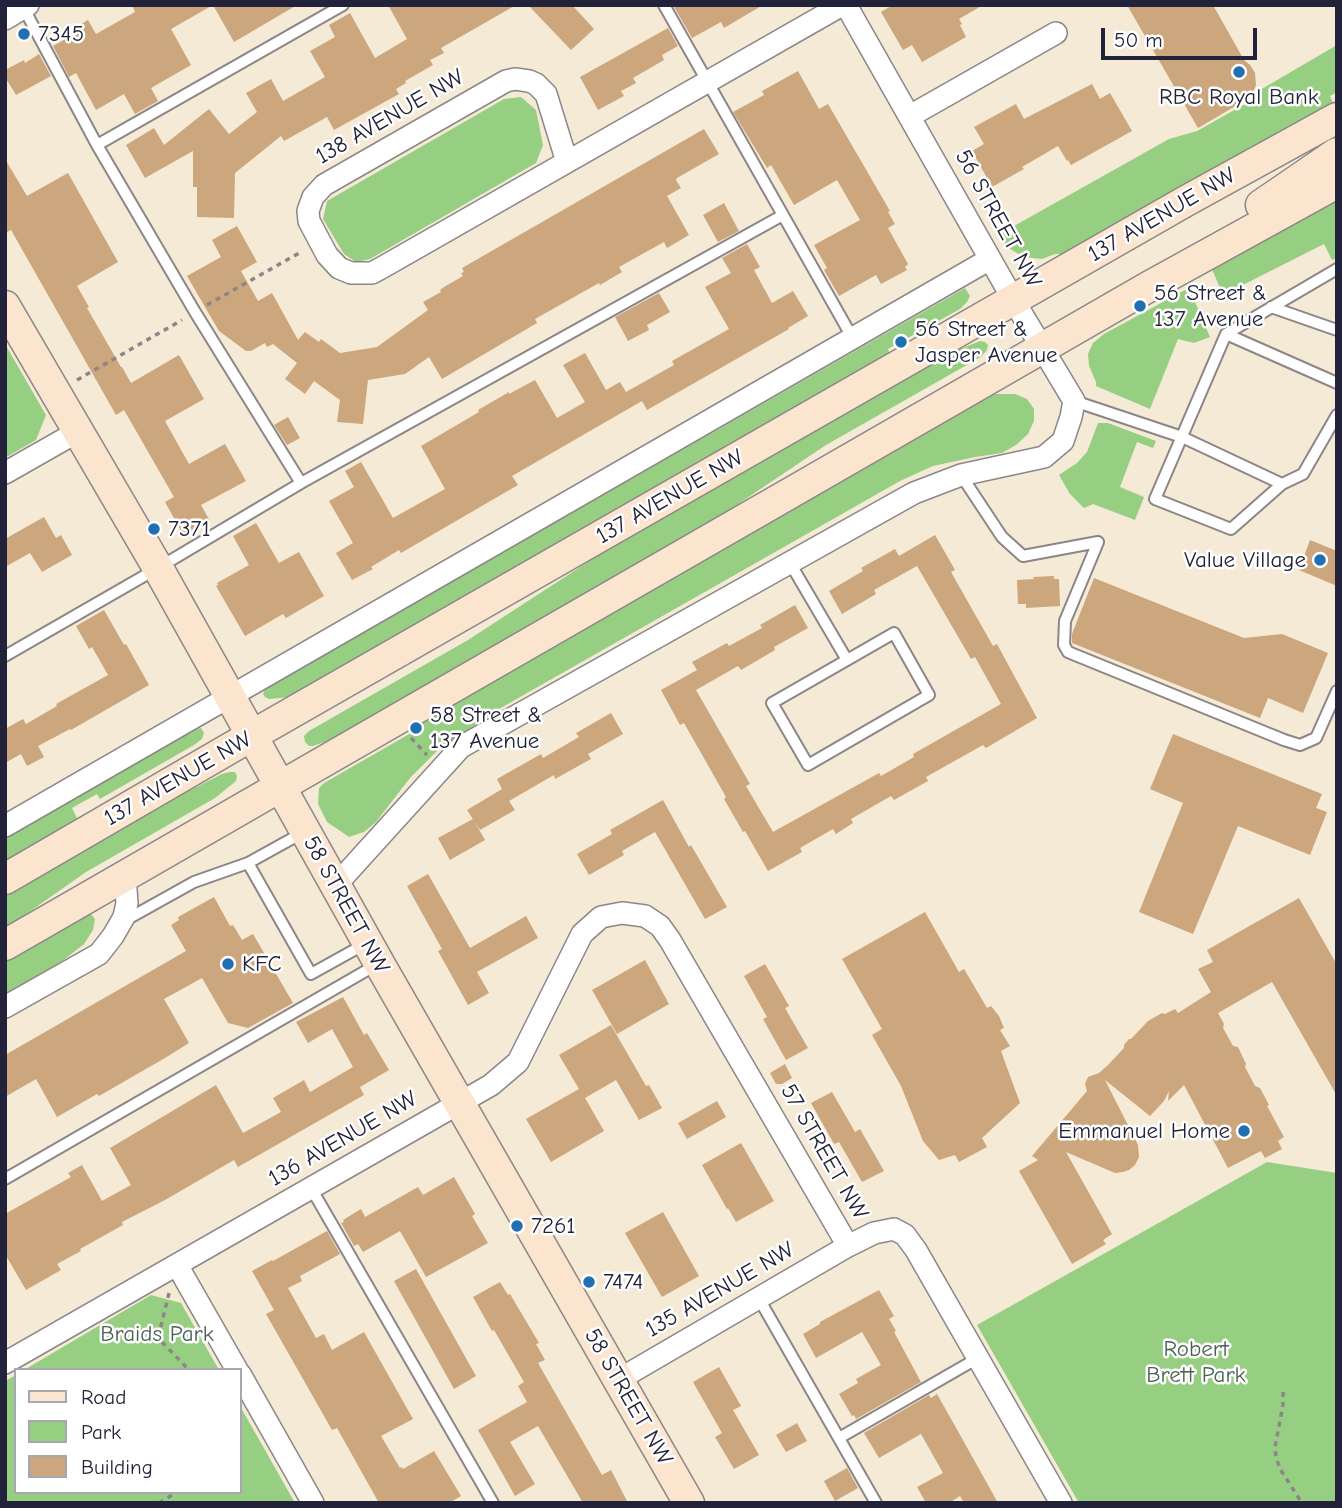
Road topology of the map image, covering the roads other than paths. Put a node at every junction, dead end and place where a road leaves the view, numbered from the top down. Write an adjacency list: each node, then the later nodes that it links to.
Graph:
1 (343, 5): 9 (lane)
2 (664, 5): 6 (lane)
3 (844, 5): 6 (street, 138 AVENUE NW); 7 (street, 56 STREET NW)
4 (20, 9): 9 (lane)
5 (1056, 33): 7 (street)
6 (708, 82): 11 (street, 138 AVENUE NW); 13 (lane)
7 (910, 116): 14 (street, 56 STREET NW)
8 (1337, 118): 17 (main road, 137 AVENUE NW)
9 (97, 145): 31 (lane)
10 (1337, 153): 16 (main road)
11 (566, 162): 11 (street, 138 AVENUE NW)
12 (1337, 183): 16 (main road)
13 (783, 215): 22 (lane); 31 (lane)
14 (990, 259): 17 (street, 56 STREET NW); 22 (street, 137 AVENUE NW)
15 (1337, 268): 19 (lane)
16 (1150, 286): 23 (main road)
17 (1014, 301): 23 (street, 56 STREET NW); 39 (main road, 137 AVENUE NW)
18 (5, 306): 27 (main road, 58 STREET NW)
19 (1271, 307): 20 (lane); 21 (lane)
20 (1337, 330)
21 (1226, 334): 24 (lane); 28 (lane)
22 (852, 337): 38 (street, 137 AVENUE NW)
23 (1041, 348): 25 (street); 40 (main road)
24 (1337, 383)
25 (1074, 401): 28 (lane); 30 (street)
26 (1337, 415): 32 (lane)
27 (77, 432): 29 (street); 34 (main road, 58 STREET NW)
28 (1182, 437): 32 (lane); 32 (lane)
29 (5, 472)
30 (961, 475): 33 (street); 37 (lane)
31 (301, 483): 34 (lane)
32 (1282, 484)
33 (790, 563): 36 (lane); 46 (street)
34 (158, 568): 35 (lane); 38 (main road, 58 STREET NW)
35 (5, 656)
36 (847, 660): 36 (lane)
37 (1337, 691)
38 (230, 698): 39 (main road, 58 STREET NW); 41 (street, 137 AVENUE NW)
39 (251, 736): 40 (main road, 58 STREET NW); 45 (main road, 137 AVENUE NW)
40 (280, 788): 42 (main road, 58 STREET NW); 44 (main road)
41 (5, 826)
42 (305, 831): 43 (lane); 46 (main road, 58 STREET NW)
43 (248, 863): 48 (lane); 50 (lane)
44 (125, 877): 48 (street); 49 (main road)
45 (5, 879)
46 (335, 886): 50 (main road, 58 STREET NW)
47 (645, 916): 52 (street, 136 AVENUE NW); 55 (street, 57 STREET NW)
48 (121, 922): 51 (street)
49 (5, 946)
50 (373, 953): 52 (main road, 58 STREET NW); 53 (lane)
51 (5, 1007)
52 (460, 1103): 54 (street, 136 AVENUE NW); 62 (main road, 58 STREET NW)
53 (5, 1179)
54 (311, 1188): 56 (street, 136 AVENUE NW); 65 (lane)
55 (848, 1246): 57 (street, 135 AVENUE NW); 58 (street, 57 STREET NW)
56 (177, 1265): 59 (street, 136 AVENUE NW); 60 (street)
57 (758, 1297): 62 (street, 135 AVENUE NW); 63 (lane)
58 (978, 1358): 63 (lane); 68 (street, 57 STREET NW)
59 (5, 1363)
60 (236, 1368)
61 (242, 1378): 64 (street)
62 (618, 1380): 66 (main road, 58 STREET NW)
63 (839, 1438): 67 (lane)
64 (313, 1503)
65 (493, 1503)
66 (689, 1503)
67 (876, 1503)
68 (1061, 1503)

